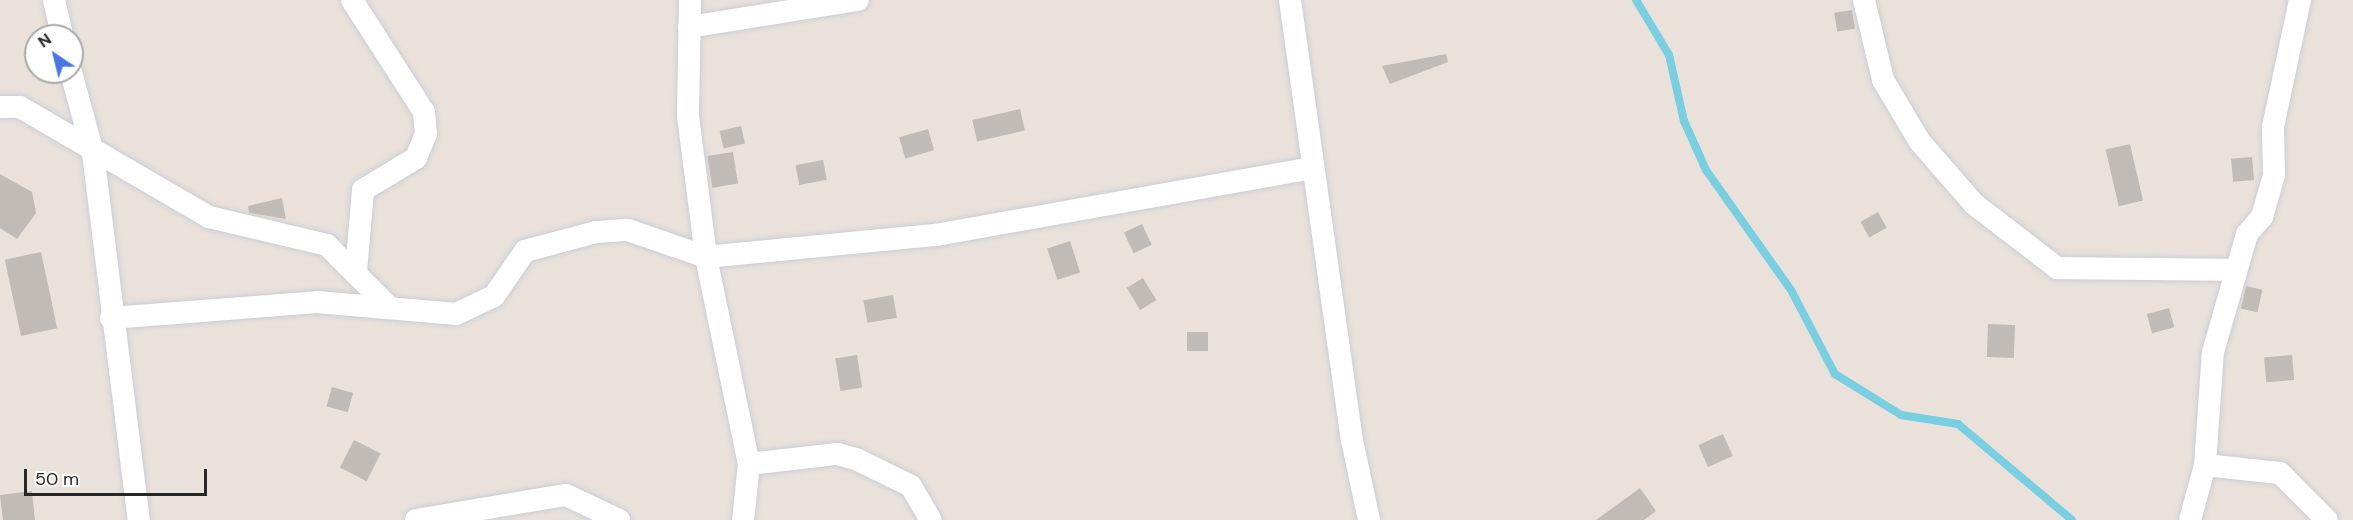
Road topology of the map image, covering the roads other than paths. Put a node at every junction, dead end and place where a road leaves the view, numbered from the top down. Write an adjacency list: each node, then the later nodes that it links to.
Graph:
1 (54, 0): 8 (street)
2 (352, 0): 17 (street)
3 (690, 0): 9 (street)
4 (858, 0): 9 (street)
5 (1290, 0): 14 (street)
6 (1864, 0): 16 (street)
7 (2300, 0): 16 (street)
8 (59, 24)
9 (689, 27): 15 (street)
10 (74, 84): 13 (street)
11 (0, 93): 12 (street)
12 (10, 107): 13 (street)
13 (93, 153): 17 (street); 19 (street)
14 (1312, 168): 15 (street); 27 (street)
15 (706, 257): 18 (street); 20 (street)
16 (2236, 270): 21 (street)
17 (357, 271): 18 (street)
18 (389, 307): 19 (street)
19 (111, 318): 22 (street)
20 (749, 464): 25 (street); 26 (street)
21 (2205, 465): 28 (street); 29 (street)
22 (139, 520)
23 (416, 520): 24 (street)
24 (619, 520)
25 (743, 520)
26 (931, 520)
27 (1369, 520)
28 (2190, 520)
29 (2327, 520)

